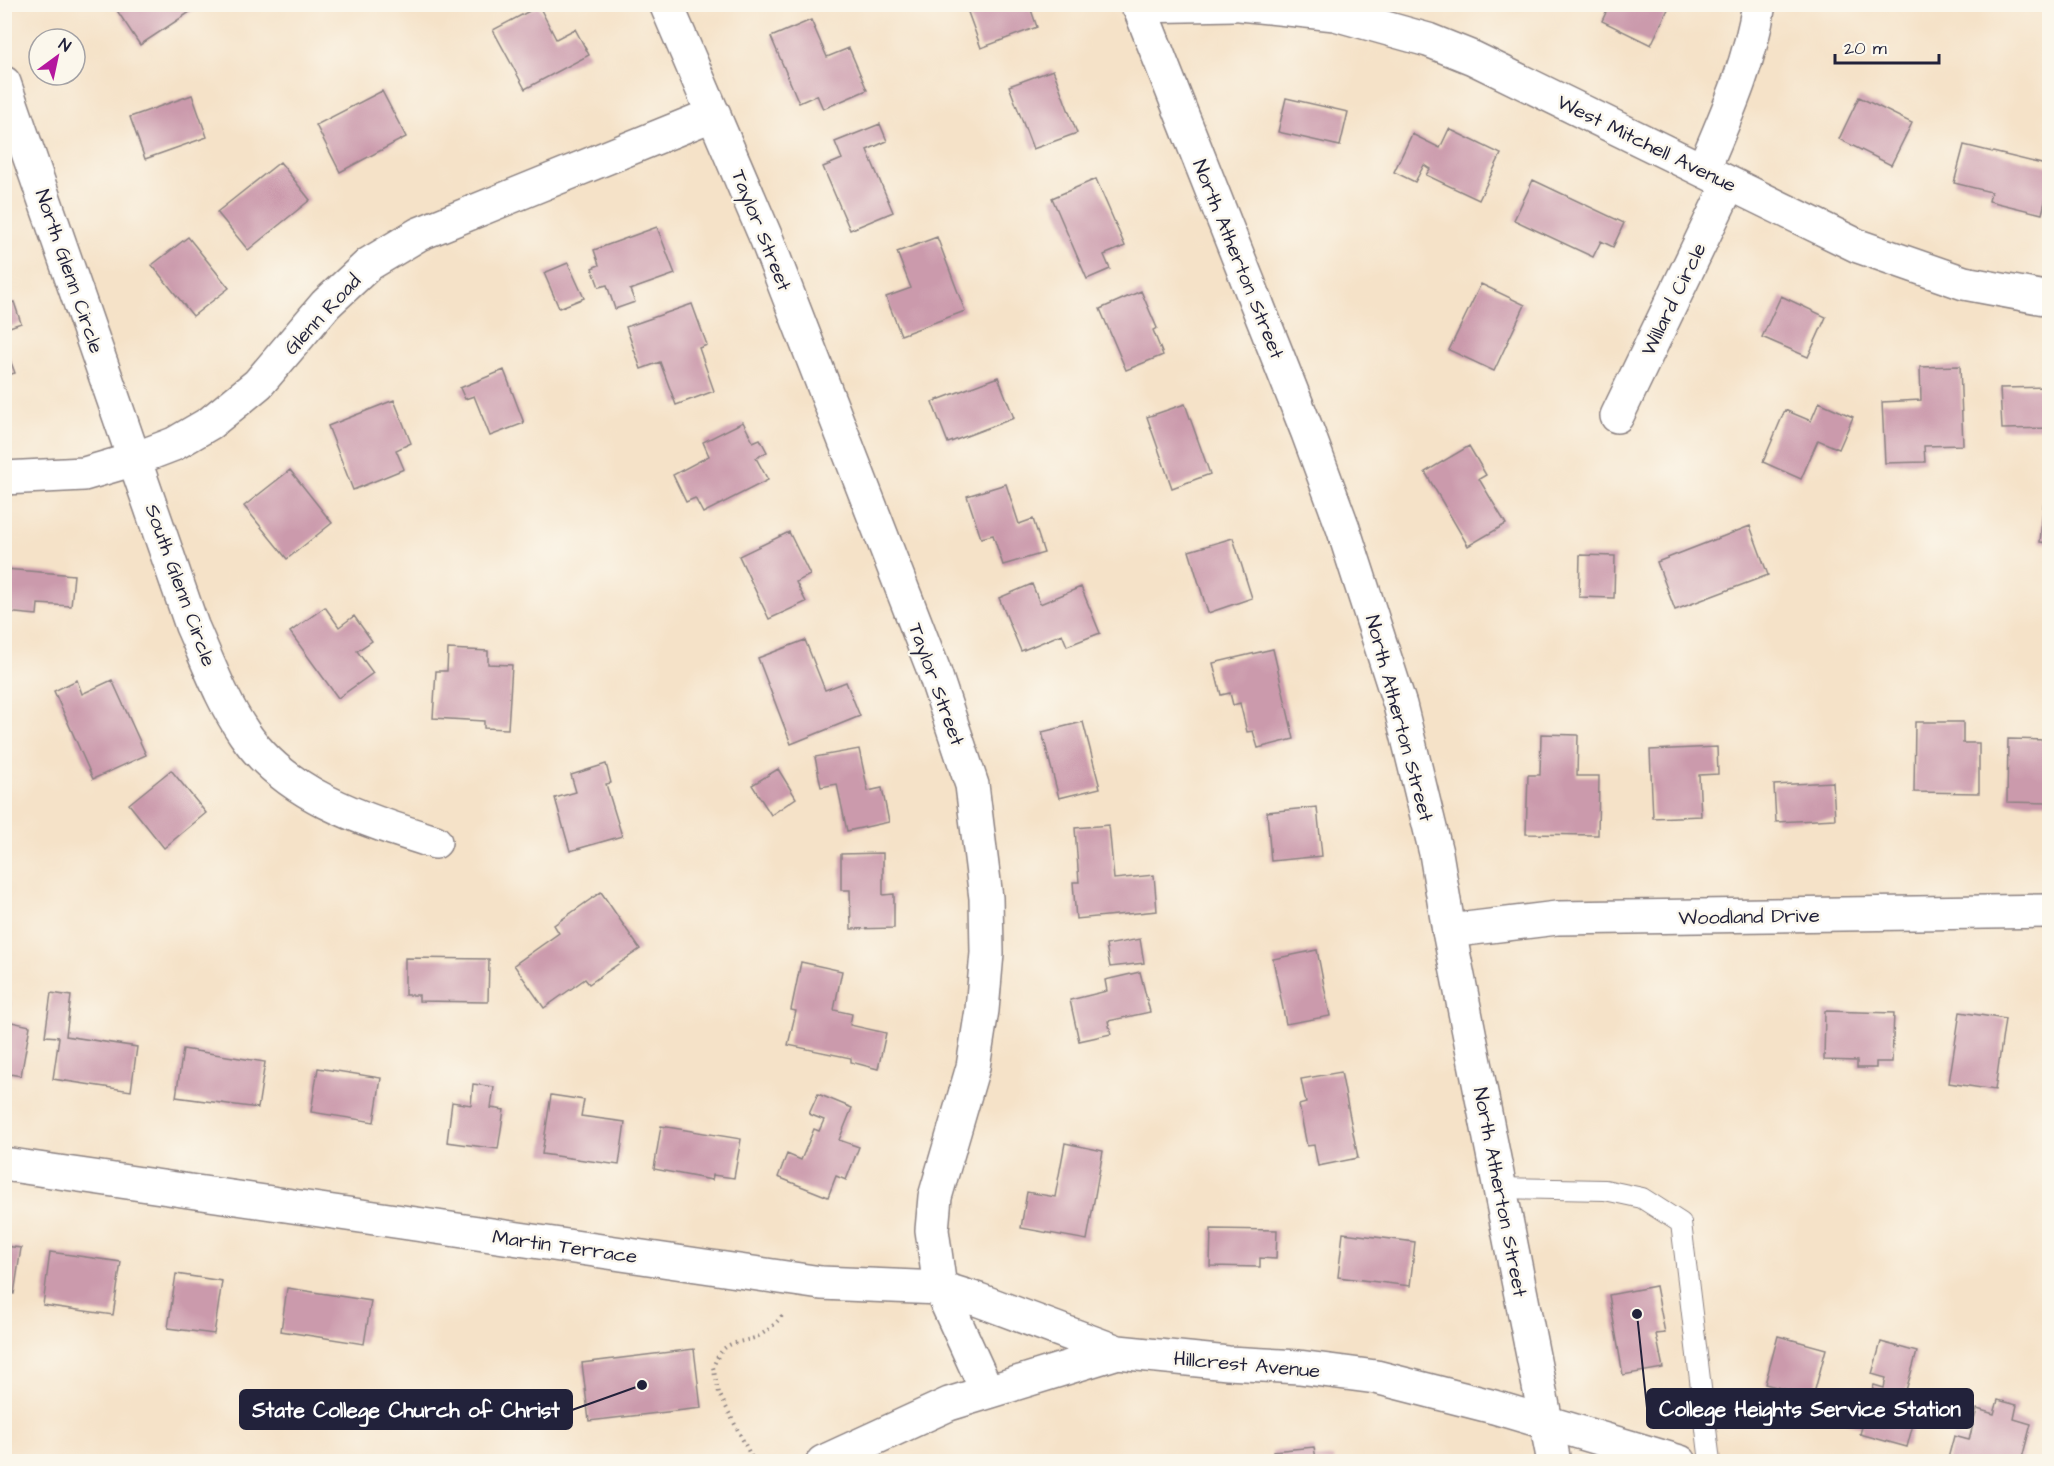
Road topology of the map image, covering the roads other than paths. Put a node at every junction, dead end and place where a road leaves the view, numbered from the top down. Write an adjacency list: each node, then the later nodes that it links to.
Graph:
1 (666, 4): 7 (street, Taylor Street)
2 (1235, 4): 5 (street)
3 (1240, 4): 8 (street, West Mitchell Avenue)
4 (1759, 4): 8 (street, Willard Circle)
5 (1138, 5): 15 (street, North Atherton Street)
6 (4, 83): 11 (street, North Glenn Circle)
7 (714, 114): 11 (street, Glenn Road); 18 (street, Taylor Street)
8 (1716, 177): 9 (street, West Mitchell Avenue); 10 (street, Willard Circle)
9 (2049, 299)
10 (1617, 416)
11 (135, 459): 12 (street, Glenn Road); 13 (street, South Glenn Circle)
12 (4, 478)
13 (435, 842)
14 (2049, 911): 15 (street, Woodland Drive)
15 (1449, 932): 17 (street, North Atherton Street)
16 (4, 1164): 18 (street, Martin Terrace)
17 (1500, 1188): 21 (street, North Atherton Street); 25 (lane)
18 (940, 1288): 19 (street, Martin Terrace); 20 (street, Taylor Street)
19 (1118, 1352): 20 (street, Hillcrest Avenue); 21 (street, Hillcrest Avenue)
20 (987, 1391): 22 (street, Hillcrest Avenue)
21 (1545, 1422): 23 (street, North Atherton Street); 24 (street, Hillcrest Avenue)
22 (823, 1461)
23 (1554, 1461)
24 (1680, 1461)
25 (1710, 1461)

